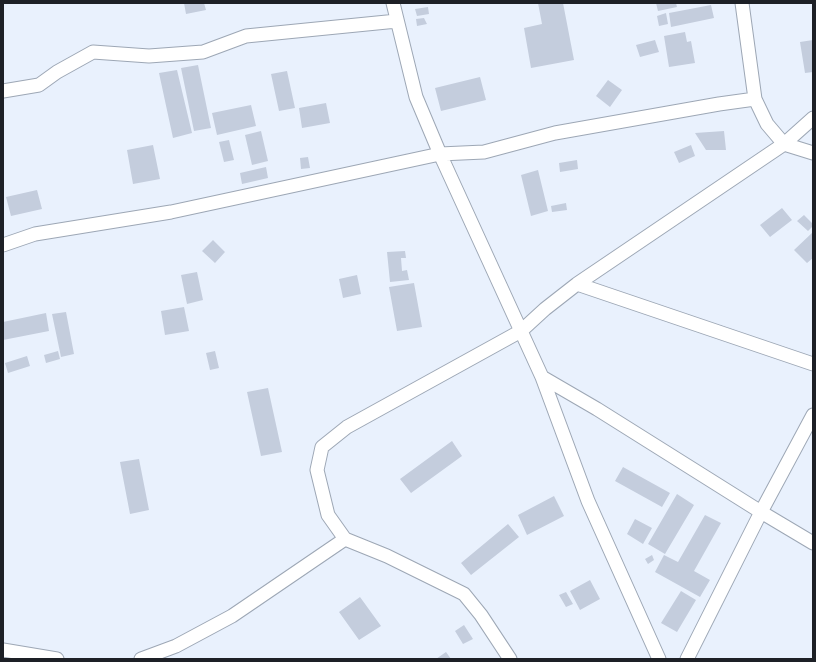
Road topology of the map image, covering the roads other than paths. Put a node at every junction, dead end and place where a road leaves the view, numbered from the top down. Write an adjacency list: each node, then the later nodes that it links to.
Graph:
1 (393, 3): 3 (street)
2 (742, 3): 5 (street)
3 (397, 21): 4 (street); 9 (street)
4 (3, 91)
5 (755, 99): 7 (street); 9 (street)
6 (813, 118): 7 (street)
7 (784, 144): 8 (street); 11 (street)
8 (813, 153)
9 (440, 154): 10 (street); 12 (street)
10 (3, 245)
11 (576, 284): 12 (street); 13 (street)
12 (521, 331): 14 (street); 17 (street)
13 (813, 364)
14 (542, 378): 16 (street); 24 (street)
15 (813, 416): 16 (street)
16 (761, 512): 18 (street); 25 (street)
17 (345, 539): 22 (street); 23 (street)
18 (813, 543)
19 (3, 651): 20 (street); 21 (street)
20 (8, 659)
21 (57, 659)
22 (141, 659)
23 (510, 659)
24 (659, 659)
25 (687, 659)

